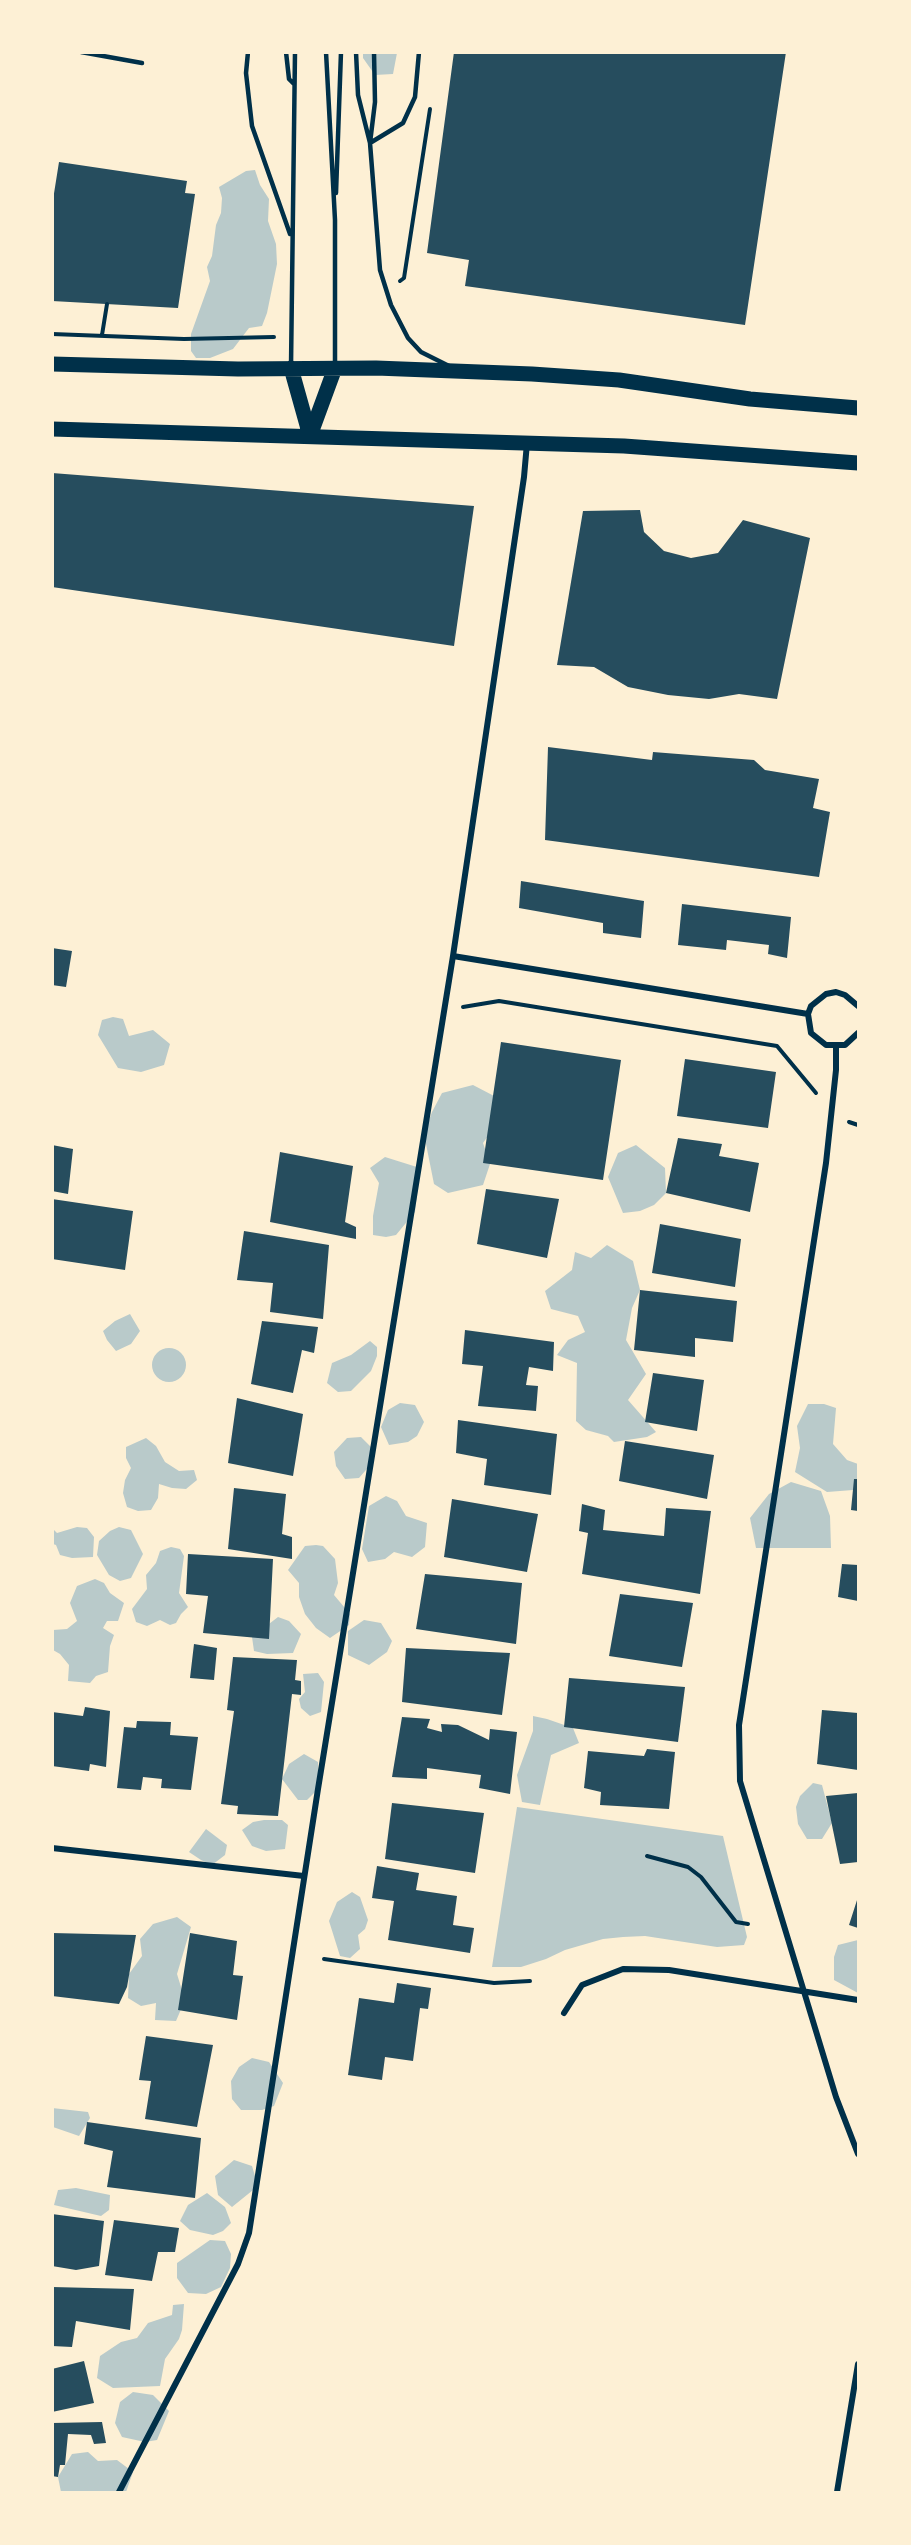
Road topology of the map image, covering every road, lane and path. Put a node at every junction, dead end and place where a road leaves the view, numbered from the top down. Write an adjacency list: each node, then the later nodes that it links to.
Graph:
1 (81, 52): 10 (lane)
2 (248, 52): 15 (lane)
3 (286, 52): 11 (lane)
4 (295, 52): 11 (lane)
5 (326, 52): 14 (lane)
6 (341, 52): 14 (lane)
7 (356, 52): 13 (lane)
8 (374, 52): 13 (lane)
9 (419, 55): 13 (lane)
10 (142, 63)
11 (294, 84): 15 (lane)
12 (431, 105): 16 (path)
13 (370, 143): 16 (lane)
14 (335, 220): 23 (lane)
15 (291, 236): 20 (lane)
16 (386, 294): 24 (lane)
17 (107, 304): 19 (path)
18 (52, 334): 19 (path)
19 (102, 335): 20 (path)
20 (290, 337): 22 (lane)
21 (52, 364): 22 (main road)
22 (291, 368): 23 (main road); 27 (main road)
23 (335, 368): 24 (main road); 27 (main road)
24 (461, 371): 25 (main road)
25 (858, 408)
26 (52, 429): 27 (main road)
27 (310, 436): 28 (main road)
28 (527, 443): 29 (main road); 30 (street)
29 (858, 463)
30 (453, 956): 32 (street); 33 (street)
31 (858, 1006): 33 (street)
32 (444, 1010): 36 (path); 40 (street)
33 (808, 1014): 35 (street)
34 (858, 1033): 35 (street)
35 (836, 1047): 36 (street)
36 (832, 1117): 37 (path); 44 (street)
37 (858, 1125)
38 (52, 1848): 40 (street)
39 (647, 1857): 41 (path)
40 (304, 1876): 49 (street)
41 (748, 1924)
42 (324, 1959): 43 (path)
43 (530, 1981)
44 (804, 1992): 45 (street); 46 (street); 47 (street)
45 (858, 2000)
46 (564, 2013)
47 (858, 2154)
48 (858, 2364): 50 (street)
49 (119, 2493)
50 (837, 2493)

